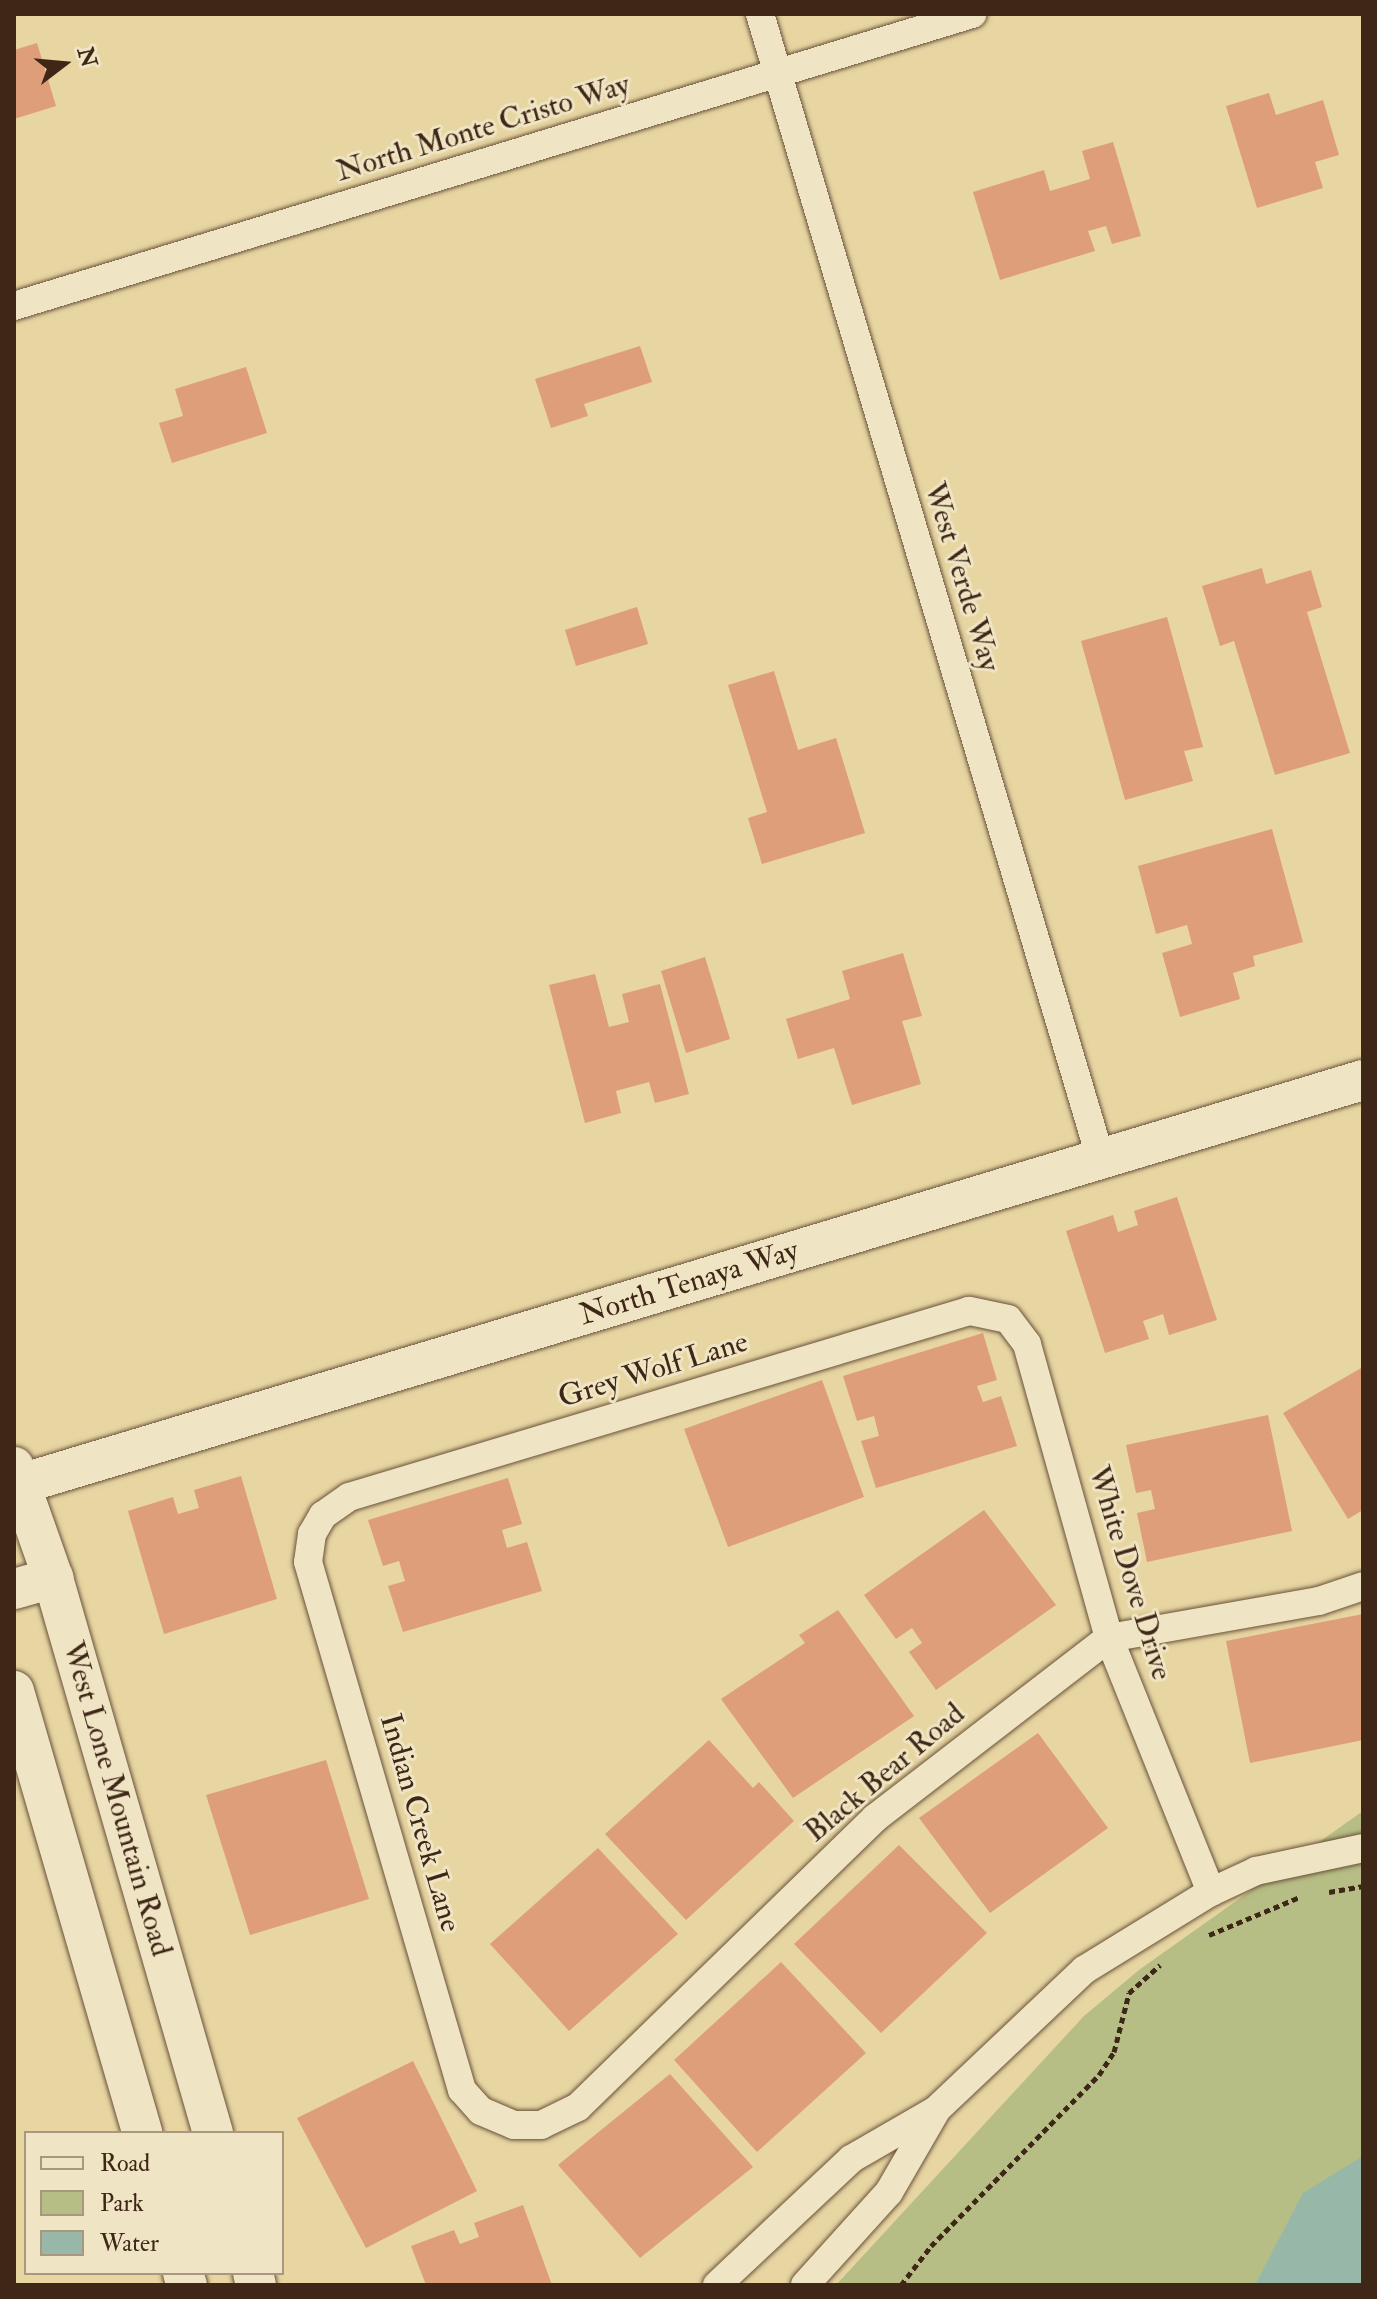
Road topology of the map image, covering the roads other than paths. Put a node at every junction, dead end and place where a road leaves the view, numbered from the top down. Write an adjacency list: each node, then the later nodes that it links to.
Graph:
1 (760, 14): 3 (street, West Verde Way)
2 (972, 14): 3 (street, North Monte Cristo Way)
3 (777, 74): 4 (street, North Monte Cristo Way); 6 (street, West Verde Way)
4 (14, 306)
5 (1363, 1080): 6 (street, North Tenaya Way)
6 (1101, 1160): 8 (street, North Tenaya Way)
7 (1008, 1319): 9 (street, Grey Wolf Lane); 13 (street, White Dove Drive)
8 (16, 1479): 10 (street, West Lone Mountain Road)
9 (323, 1515): 18 (street, Indian Creek Lane)
10 (53, 1578): 12 (street); 20 (street, West Lone Mountain Road)
11 (1363, 1586): 13 (street, Black Bear Road)
12 (14, 1589)
13 (1109, 1638): 16 (street, White Dove Drive); 18 (street, Black Bear Road)
14 (14, 1691): 19 (street)
15 (1363, 1848): 16 (street)
16 (1211, 1892): 17 (street)
17 (936, 2110): 21 (street); 22 (street)
18 (514, 2125)
19 (141, 2131)
20 (212, 2131)
21 (717, 2285)
22 (805, 2285)

